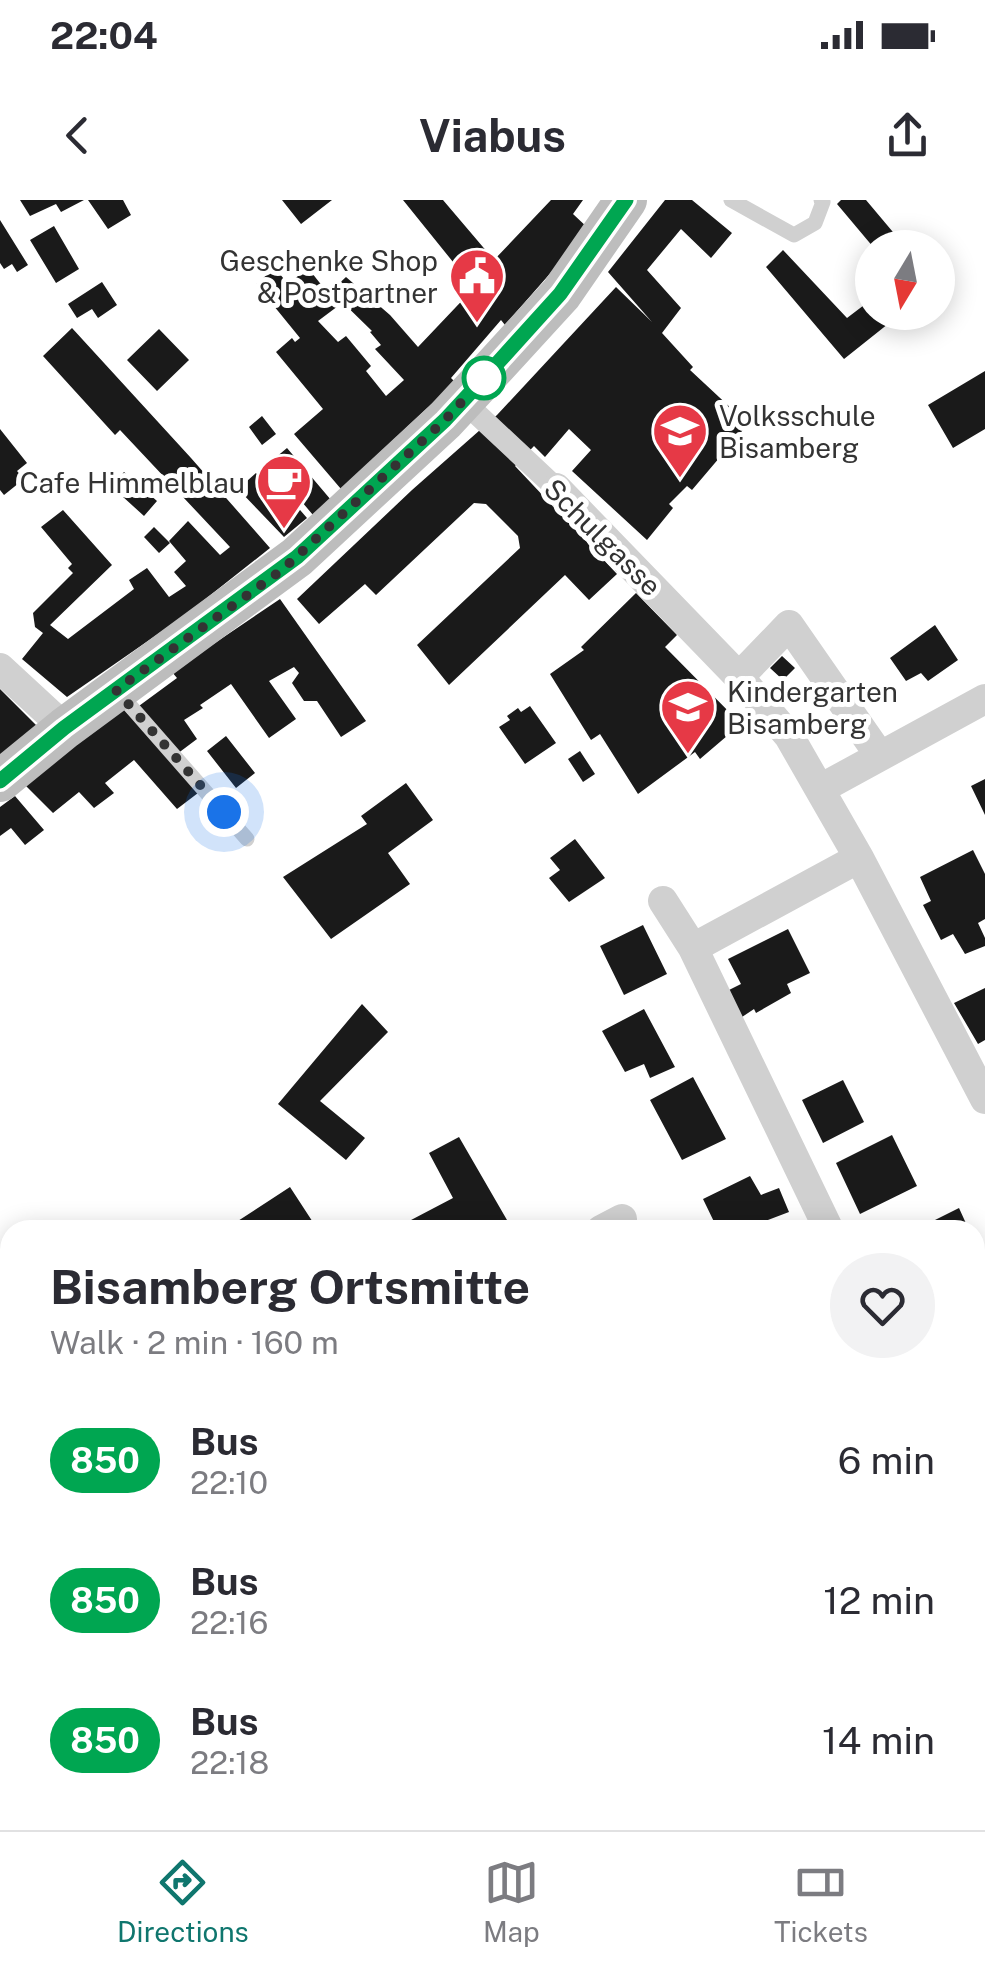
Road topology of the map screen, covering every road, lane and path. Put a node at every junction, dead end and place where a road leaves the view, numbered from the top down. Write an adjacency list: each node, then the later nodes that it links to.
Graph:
1 (626, 200): 4 (main road)
2 (732, 200): 3 (lane)
3 (821, 200)
4 (463, 401): 5 (street, Schulgasse); 8 (main road)
5 (556, 488): 7 (street, Schulgasse)
6 (0, 668): 10 (street)
7 (739, 677): 11 (street); 13 (street, Schulgasse)
8 (116, 690): 10 (main road); 14 (lane)
9 (985, 699): 11 (street)
10 (64, 728): 12 (main road)
11 (880, 756): 13 (street)
12 (0, 781)
13 (820, 788): 15 (street, Schulgasse)
14 (247, 839)
15 (859, 858): 17 (street); 18 (street, Schulgasse)
16 (663, 902): 17 (street)
17 (693, 948): 19 (street)
18 (985, 1099)
19 (824, 1220)

